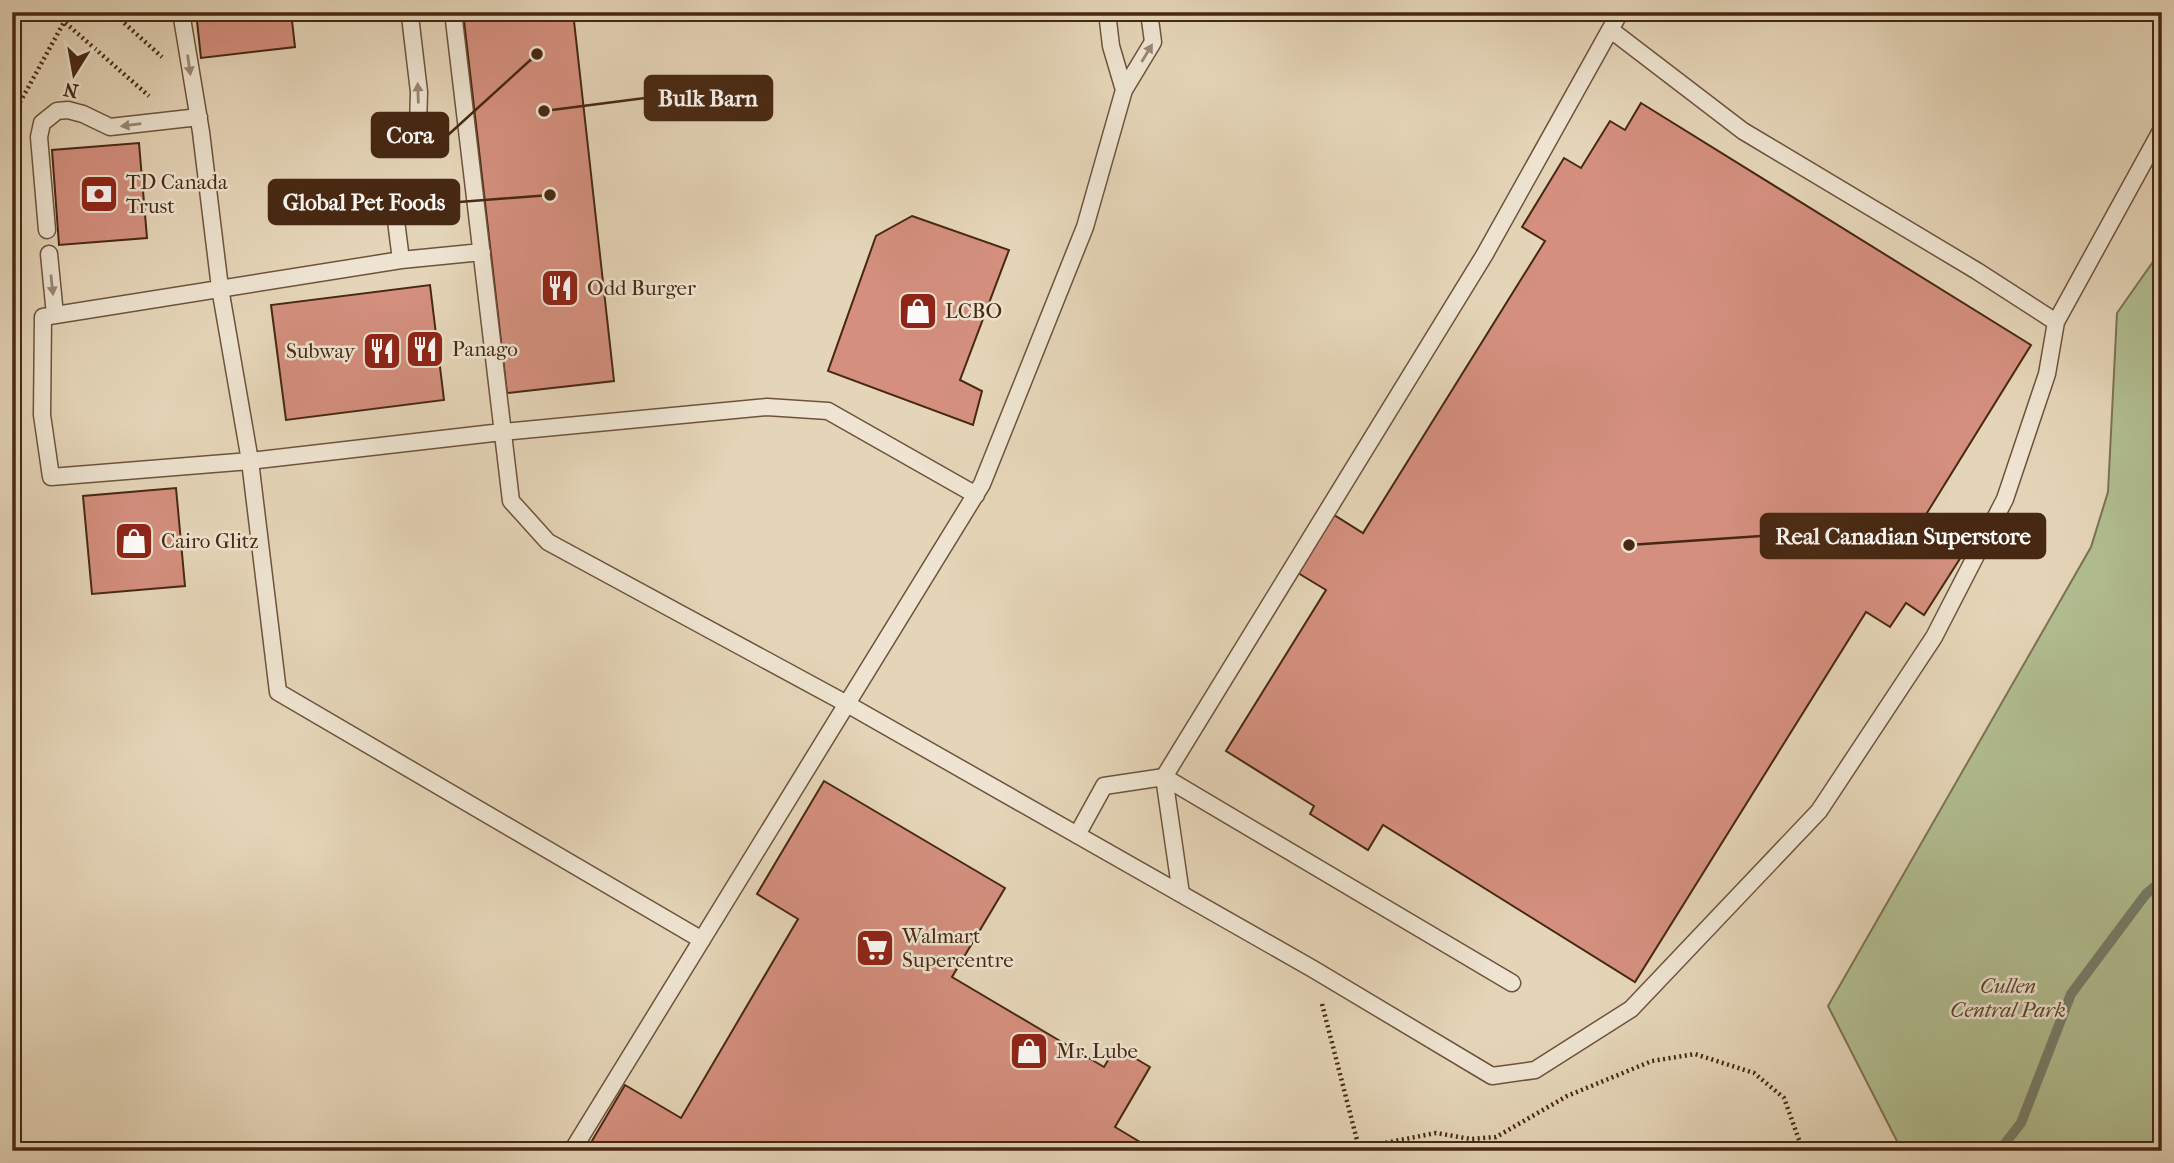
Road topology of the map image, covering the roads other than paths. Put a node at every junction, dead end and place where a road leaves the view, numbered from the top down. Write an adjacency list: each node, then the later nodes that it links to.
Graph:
1 (181, 12): 9 (lane, one-way to 9)
2 (453, 12): 14 (lane)
3 (1107, 12): 8 (lane)
4 (1149, 12): 8 (lane, one-way to 4)
5 (1620, 12): 7 (lane)
6 (408, 13): 11 (lane, one-way to 6)
7 (1611, 30): 19 (lane); 24 (lane)
8 (1124, 90): 22 (lane)
9 (199, 117): 13 (lane, one-way to 13); 17 (lane)
10 (2162, 129): 19 (lane)
11 (387, 143)
12 (393, 197): 16 (lane)
13 (47, 230)
14 (482, 252): 16 (lane); 20 (lane)
15 (49, 254): 18 (lane, one-way to 18)
16 (401, 260): 17 (lane)
17 (220, 288): 18 (lane); 21 (lane)
18 (55, 315): 21 (lane)
19 (2056, 322): 26 (lane)
20 (502, 432): 21 (lane); 22 (lane); 23 (lane)
21 (250, 461): 27 (lane)
22 (976, 495): 23 (lane)
23 (847, 704): 25 (lane); 27 (lane)
24 (1164, 777): 25 (lane); 26 (lane); 28 (lane)
25 (1077, 835): 26 (lane)
26 (1181, 894)
27 (702, 940): 29 (lane)
28 (1512, 983)
29 (572, 1151)

